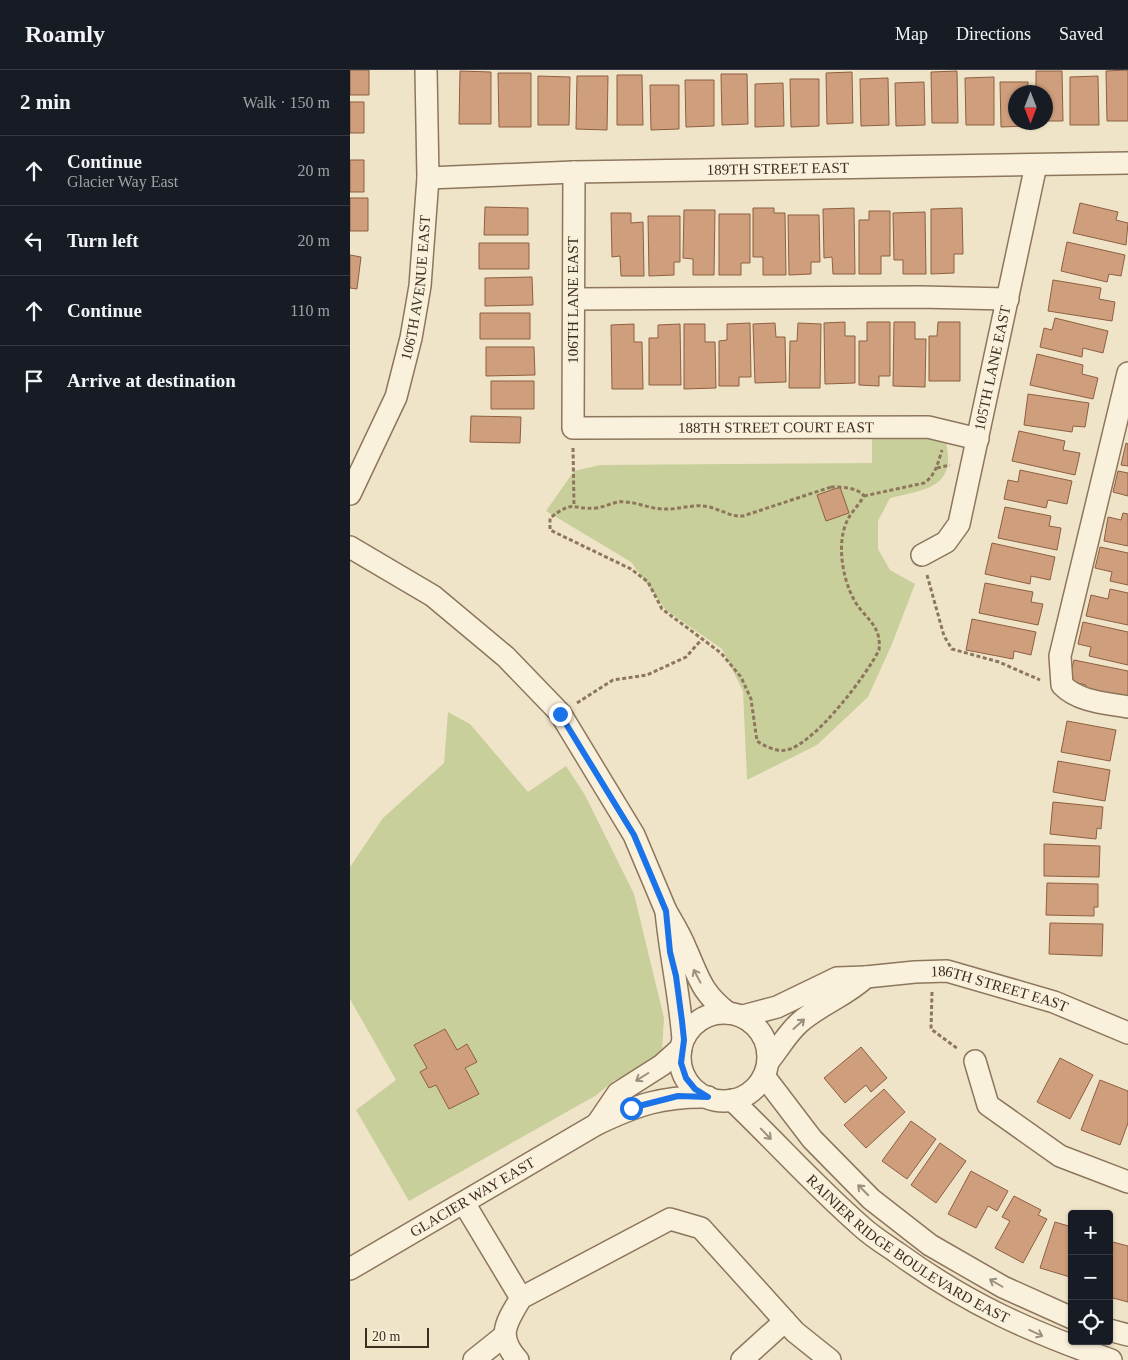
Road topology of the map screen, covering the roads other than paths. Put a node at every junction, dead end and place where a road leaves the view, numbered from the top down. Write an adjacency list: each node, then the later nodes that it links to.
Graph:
1 (426, 70): 5 (street, 106TH AVENUE EAST)
2 (1128, 163): 3 (street, 189TH STREET EAST)
3 (1036, 165): 4 (street, 189TH STREET EAST); 7 (street, 105TH LANE EAST)
4 (574, 172): 5 (street, 189TH STREET EAST); 6 (street, 106TH LANE EAST)
5 (428, 178): 11 (street, 106TH AVENUE EAST)
6 (574, 299): 7 (street); 9 (street, 106TH LANE EAST)
7 (1008, 299): 10 (street, 105TH LANE EAST)
8 (1128, 373): 14 (street)
9 (573, 428): 10 (street, 188TH STREET COURT EAST)
10 (978, 439): 13 (street, 105TH LANE EAST)
11 (350, 494)
12 (350, 547): 15 (street)
13 (922, 555)
14 (1128, 707)
15 (666, 911): 17 (street, one-way to 15); 19 (street)
16 (866, 977): 17 (street, 186TH STREET EAST); 18 (street, 186TH STREET EAST); 21 (street, one-way to 16)
17 (735, 1014): 19 (street); 21 (street)
18 (1128, 1034)
19 (682, 1044): 22 (street); 24 (street, GLACIER WAY EAST, one-way to 24)
20 (975, 1060): 25 (street)
21 (766, 1069): 23 (street); 29 (street, RAINIER RIDGE BOULEVARD EAST, one-way to 21)
22 (708, 1097): 23 (street); 24 (street, GLACIER WAY EAST)
23 (732, 1100): 38 (street, RAINIER RIDGE BOULEVARD EAST, one-way to 38)
24 (597, 1124): 26 (street, GLACIER WAY EAST)
25 (1128, 1182)
26 (464, 1203): 27 (street, GLACIER WAY EAST); 28 (street)
27 (350, 1269)
28 (521, 1298): 30 (street); 33 (street)
29 (1068, 1316)
30 (785, 1321): 36 (street); 37 (street)
31 (1113, 1331): 32 (street)
32 (1128, 1335)
33 (504, 1336): 34 (street); 35 (street)
34 (474, 1360)
35 (518, 1360)
36 (742, 1360)
37 (830, 1360)
38 (1111, 1360)

